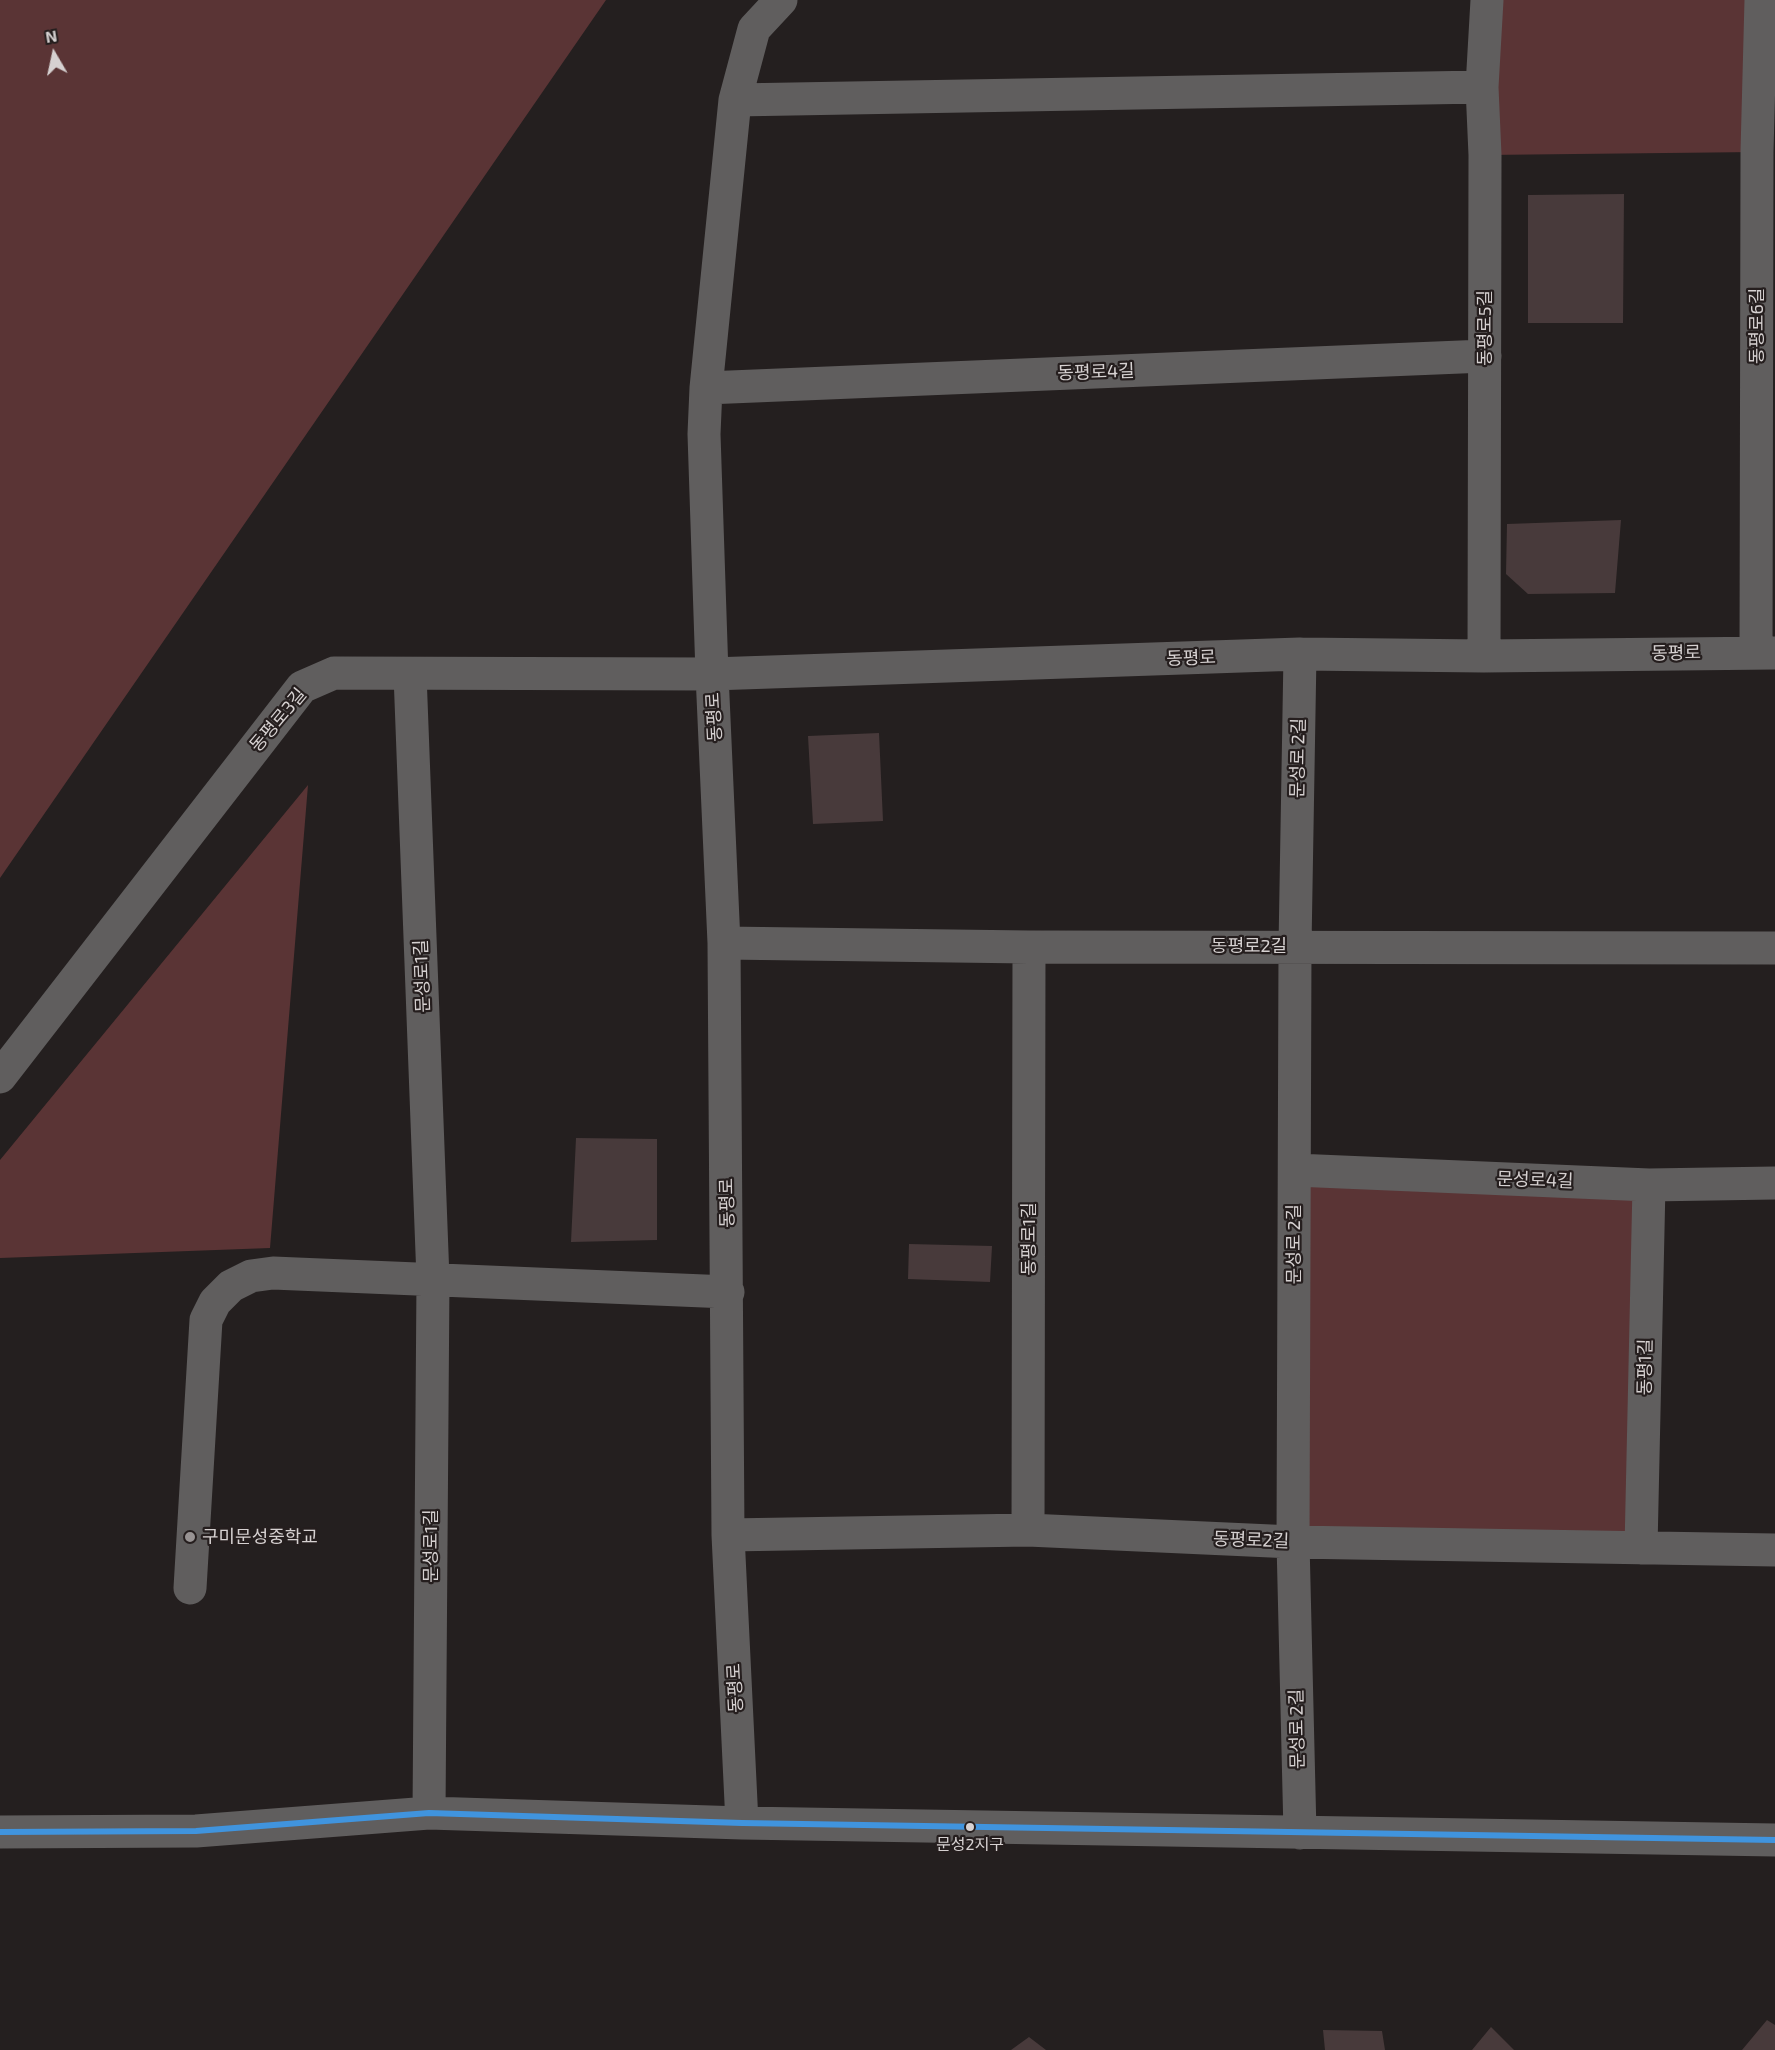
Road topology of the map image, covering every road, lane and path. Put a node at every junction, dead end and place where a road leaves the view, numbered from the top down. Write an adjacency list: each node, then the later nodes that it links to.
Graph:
1 (781, 0): 5 (street)
2 (1487, 0): 4 (street, 동평로5길)
3 (1761, 0): 8 (street, 동평로6길)
4 (1482, 87): 5 (street); 6 (street, 동평로5길)
5 (735, 100): 7 (street)
6 (1485, 357): 7 (street, 동평로4길); 10 (street, 동평로5길)
7 (706, 388): 12 (street)
8 (1765, 653): 10 (street, 동평로)
9 (1300, 654): 10 (street, 동평로); 12 (street, 동평로); 14 (street, 문성로 2길)
10 (1484, 656)
11 (410, 674): 12 (street, 동평로3길); 17 (street, 동평로3길); 21 (street, 문성로1길)
12 (712, 674): 13 (street, 동평로)
13 (724, 943): 15 (street, 동평로2길); 22 (street, 동평로)
14 (1295, 946): 15 (street, 동평로2길); 16 (street, 동평로2길); 18 (street, 문성로 2길)
15 (1029, 947): 23 (street, 동평로1길)
16 (1775, 948)
17 (0, 1077)
18 (1295, 1170): 20 (street, 문성로4길); 25 (street, 문성로 2길)
19 (1775, 1183): 20 (street, 문성로4길)
20 (1649, 1185): 26 (street, 동평1길)
21 (433, 1279): 22 (street); 28 (street); 29 (street, 문성로1길)
22 (728, 1292): 24 (street, 동평로)
23 (1028, 1530): 24 (street, 동평로2길); 25 (street, 동평로2길)
24 (728, 1535): 30 (street, 동평로)
25 (1293, 1542): 26 (street, 동평로2길); 32 (street, 문성로 2길)
26 (1641, 1548): 27 (street, 동평로2길)
27 (1775, 1550)
28 (190, 1588)
29 (429, 1813): 30 (street); 31 (street)
30 (742, 1823): 32 (street)
31 (0, 1832)
32 (1300, 1833): 33 (street)
33 (1775, 1839)

